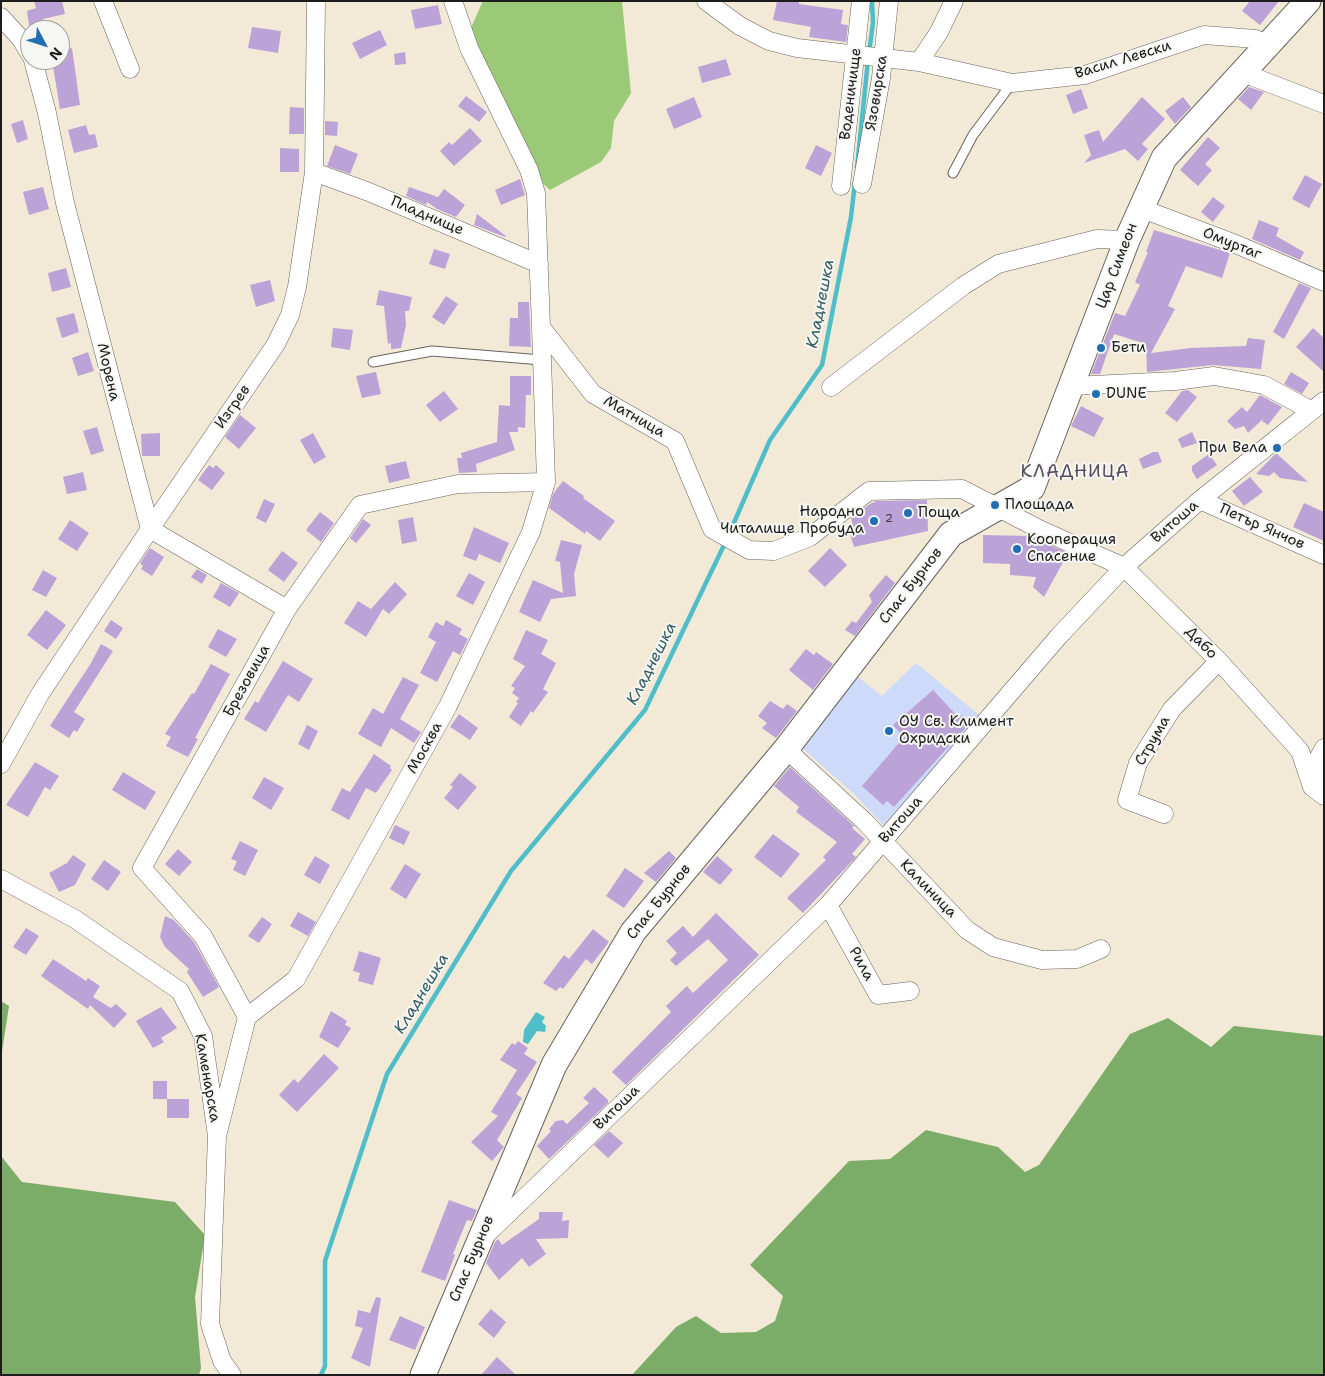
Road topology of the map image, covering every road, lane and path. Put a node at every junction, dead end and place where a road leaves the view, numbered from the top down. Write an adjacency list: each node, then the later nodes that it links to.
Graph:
1 (103, 1): 15 (street)
2 (316, 1): 20 (street, Изгрев)
3 (453, 1): 26 (street)
4 (706, 1): 12 (street, Васил Левски)
5 (861, 1): 12 (street, Воденичище)
6 (889, 1): 13 (street, Язовирска)
7 (954, 1): 14 (street)
8 (1308, 1): 11 (street, Цар Симеон)
9 (1, 17): 10 (street)
10 (20, 40)
11 (1267, 46): 17 (street, Цар Симеон); 18 (street, Васил Левски)
12 (857, 54): 13 (street, Васил Левски); 23 (street, Воденичище)
13 (881, 57): 14 (street, Васил Левски); 22 (street, Язовирска)
14 (919, 62): 18 (street, Васил Левски)
15 (130, 69)
16 (36, 70): 37 (street, Морена)
17 (1243, 73): 19 (street); 24 (street, Цар Симеон)
18 (1012, 83): 21 (lane)
19 (1324, 104)
20 (314, 172): 26 (street, Пладнище); 37 (street, Изгрев)
21 (953, 173)
22 (862, 184)
23 (840, 186)
24 (1140, 208): 25 (street, Цар Симеон); 27 (street, Омуртаг)
25 (1127, 240): 31 (street, Цар Симеон); 32 (street)
26 (539, 264): 28 (street)
27 (1324, 282)
28 (541, 327): 29 (street, Москва); 36 (street, Матница)
29 (542, 360): 30 (lane); 34 (street, Москва)
30 (373, 362)
31 (1072, 386): 33 (street); 36 (street, Цар Симеон)
32 (831, 387)
33 (1318, 406): 35 (street, Витоша)
34 (546, 482): 42 (street, Брезовица); 56 (street, Москва)
35 (1200, 500): 40 (street, Петър Янчов); 41 (street, Витоша)
36 (998, 508): 38 (street, Матница); 39 (street, Цар Симеон)
37 (150, 528): 42 (street); 44 (street, Изгрев)
38 (1041, 530): 41 (street, Дабо)
39 (951, 534): 46 (street, Спас Бурнов)
40 (1324, 555)
41 (1124, 567): 43 (street, Дабо); 51 (street, Витоша)
42 (287, 609): 56 (street, Брезовица)
43 (1219, 661): 49 (street, Дабо); 50 (street, Струма)
44 (7, 740): 47 (street, Изгрев)
45 (1324, 748): 48 (street)
46 (786, 749): 51 (street, Калиница); 58 (street, Спас Бурнов)
47 (1, 764)
48 (1324, 789)
49 (1324, 796)
50 (1164, 814)
51 (882, 842): 53 (street, Витоша); 54 (street, Калиница)
52 (1, 879): 57 (street, Каменарска)
53 (828, 905): 55 (street, Рила); 58 (street, Витоша)
54 (1101, 949)
55 (910, 991)
56 (247, 1017): 57 (street)
57 (217, 1136): 59 (street, Каменарска)
58 (479, 1242): 60 (street, Спас Бурнов)
59 (232, 1375)
60 (423, 1375)

